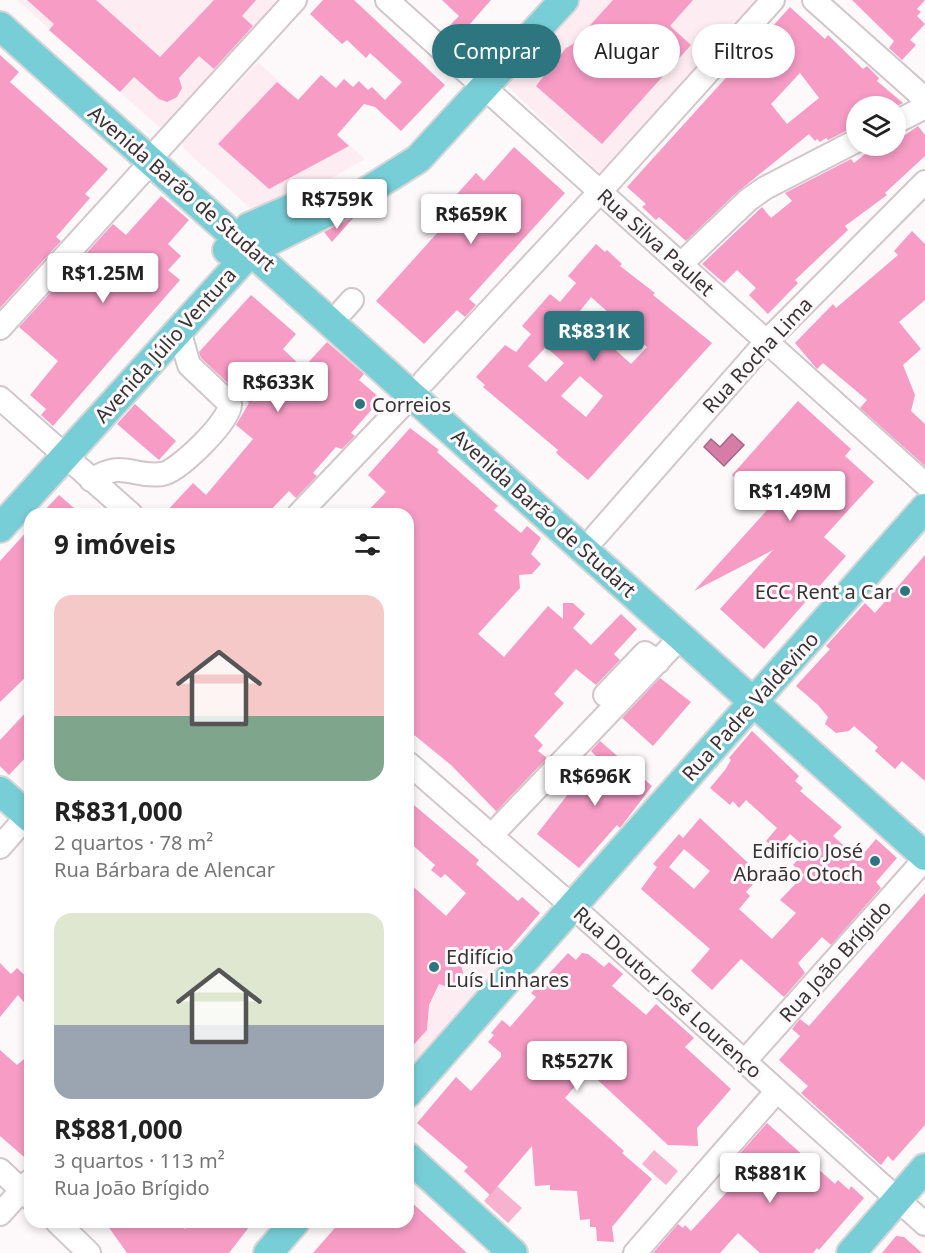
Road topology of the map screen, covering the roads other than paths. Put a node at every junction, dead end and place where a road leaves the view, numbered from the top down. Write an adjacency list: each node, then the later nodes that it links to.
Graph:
1 (296, 0): 14 (street)
2 (387, 0): 9 (street, Rua Silva Paulet)
3 (539, 0): 9 (main road, Avenida Júlio Ventura)
4 (564, 0): 9 (main road, Avenida Júlio Ventura)
5 (773, 0): 16 (street)
6 (814, 0): 10 (street)
7 (0, 3): 14 (main road, Avenida Barão de Studart)
8 (0, 26): 14 (main road, Avenida Barão de Studart)
9 (477, 82): 16 (street, Rua Silva Paulet); 17 (main road, Avenida Júlio Ventura)
10 (925, 99)
11 (925, 107): 12 (street)
12 (906, 117)
13 (846, 146): 18 (street)
14 (156, 155): 17 (main road, Avenida Barão de Studart); 19 (street)
15 (925, 182): 21 (street, Rua Rocha Lima)
16 (600, 192): 18 (street, Rua Silva Paulet); 24 (street)
17 (252, 239): 20 (main road, Avenida Júlio Ventura); 24 (main road, Avenida Barão de Studart); 24 (main road, Avenida Barão de Studart); 26 (main road, Avenida Júlio Ventura)
18 (681, 264): 21 (street, Rua Silva Paulet)
19 (0, 328)
20 (178, 330): 22 (main road, Avenida Júlio Ventura); 23 (street)
21 (766, 342): 28 (street, Rua Silva Paulet); 34 (street, Rua Rocha Lima)
22 (151, 360): 23 (street); 26 (main road, Avenida Júlio Ventura)
23 (189, 365): 27 (street)
24 (418, 388): 31 (street); 34 (main road, Avenida Barão de Studart); 35 (main road, Avenida Barão de Studart)
25 (0, 398): 26 (street)
26 (58, 450): 27 (street); 29 (main road, Avenida Júlio Ventura); 33 (main road, Avenida Júlio Ventura)
27 (92, 480): 30 (street)
28 (925, 484)
29 (0, 501)
30 (124, 508)
31 (305, 508)
32 (925, 508): 36 (main road, Rua Padre Valdevino)
33 (0, 528)
34 (596, 536): 36 (main road, Avenida Barão de Studart)
35 (681, 637): 36 (main road, Avenida Barão de Studart); 42 (street)
36 (761, 695): 41 (main road, Avenida Barão de Studart); 44 (main road, Avenida Barão de Studart); 45 (main road, Rua Padre Valdevino)
37 (414, 768): 42 (street, Rua Doutor José Lourenço)
38 (0, 791): 39 (main road)
39 (24, 812)
40 (24, 821): 43 (street)
41 (925, 830)
42 (492, 836): 45 (street, Rua Doutor José Lourenço)
43 (0, 847)
44 (925, 858): 46 (street, Rua João Brígido)
45 (571, 905): 46 (street, Rua Doutor José Lourenço); 47 (main road, Rua Padre Valdevino)
46 (744, 1062): 48 (street, Rua Doutor José Lourenço)
47 (414, 1086)
48 (777, 1091): 54 (street, Rua Doutor José Lourenço); 62 (street)
49 (414, 1162): 61 (main road)
50 (925, 1168): 54 (main road)
51 (0, 1170): 52 (street)
52 (24, 1188)
53 (24, 1193): 55 (street)
54 (897, 1200): 56 (street, Rua Doutor José Lourenço); 63 (main road)
55 (0, 1214)
56 (925, 1224)
57 (63, 1228): 59 (street)
58 (290, 1228): 60 (main road)
59 (89, 1253)
60 (268, 1253)
61 (513, 1253)
62 (635, 1253)
63 (851, 1253)

